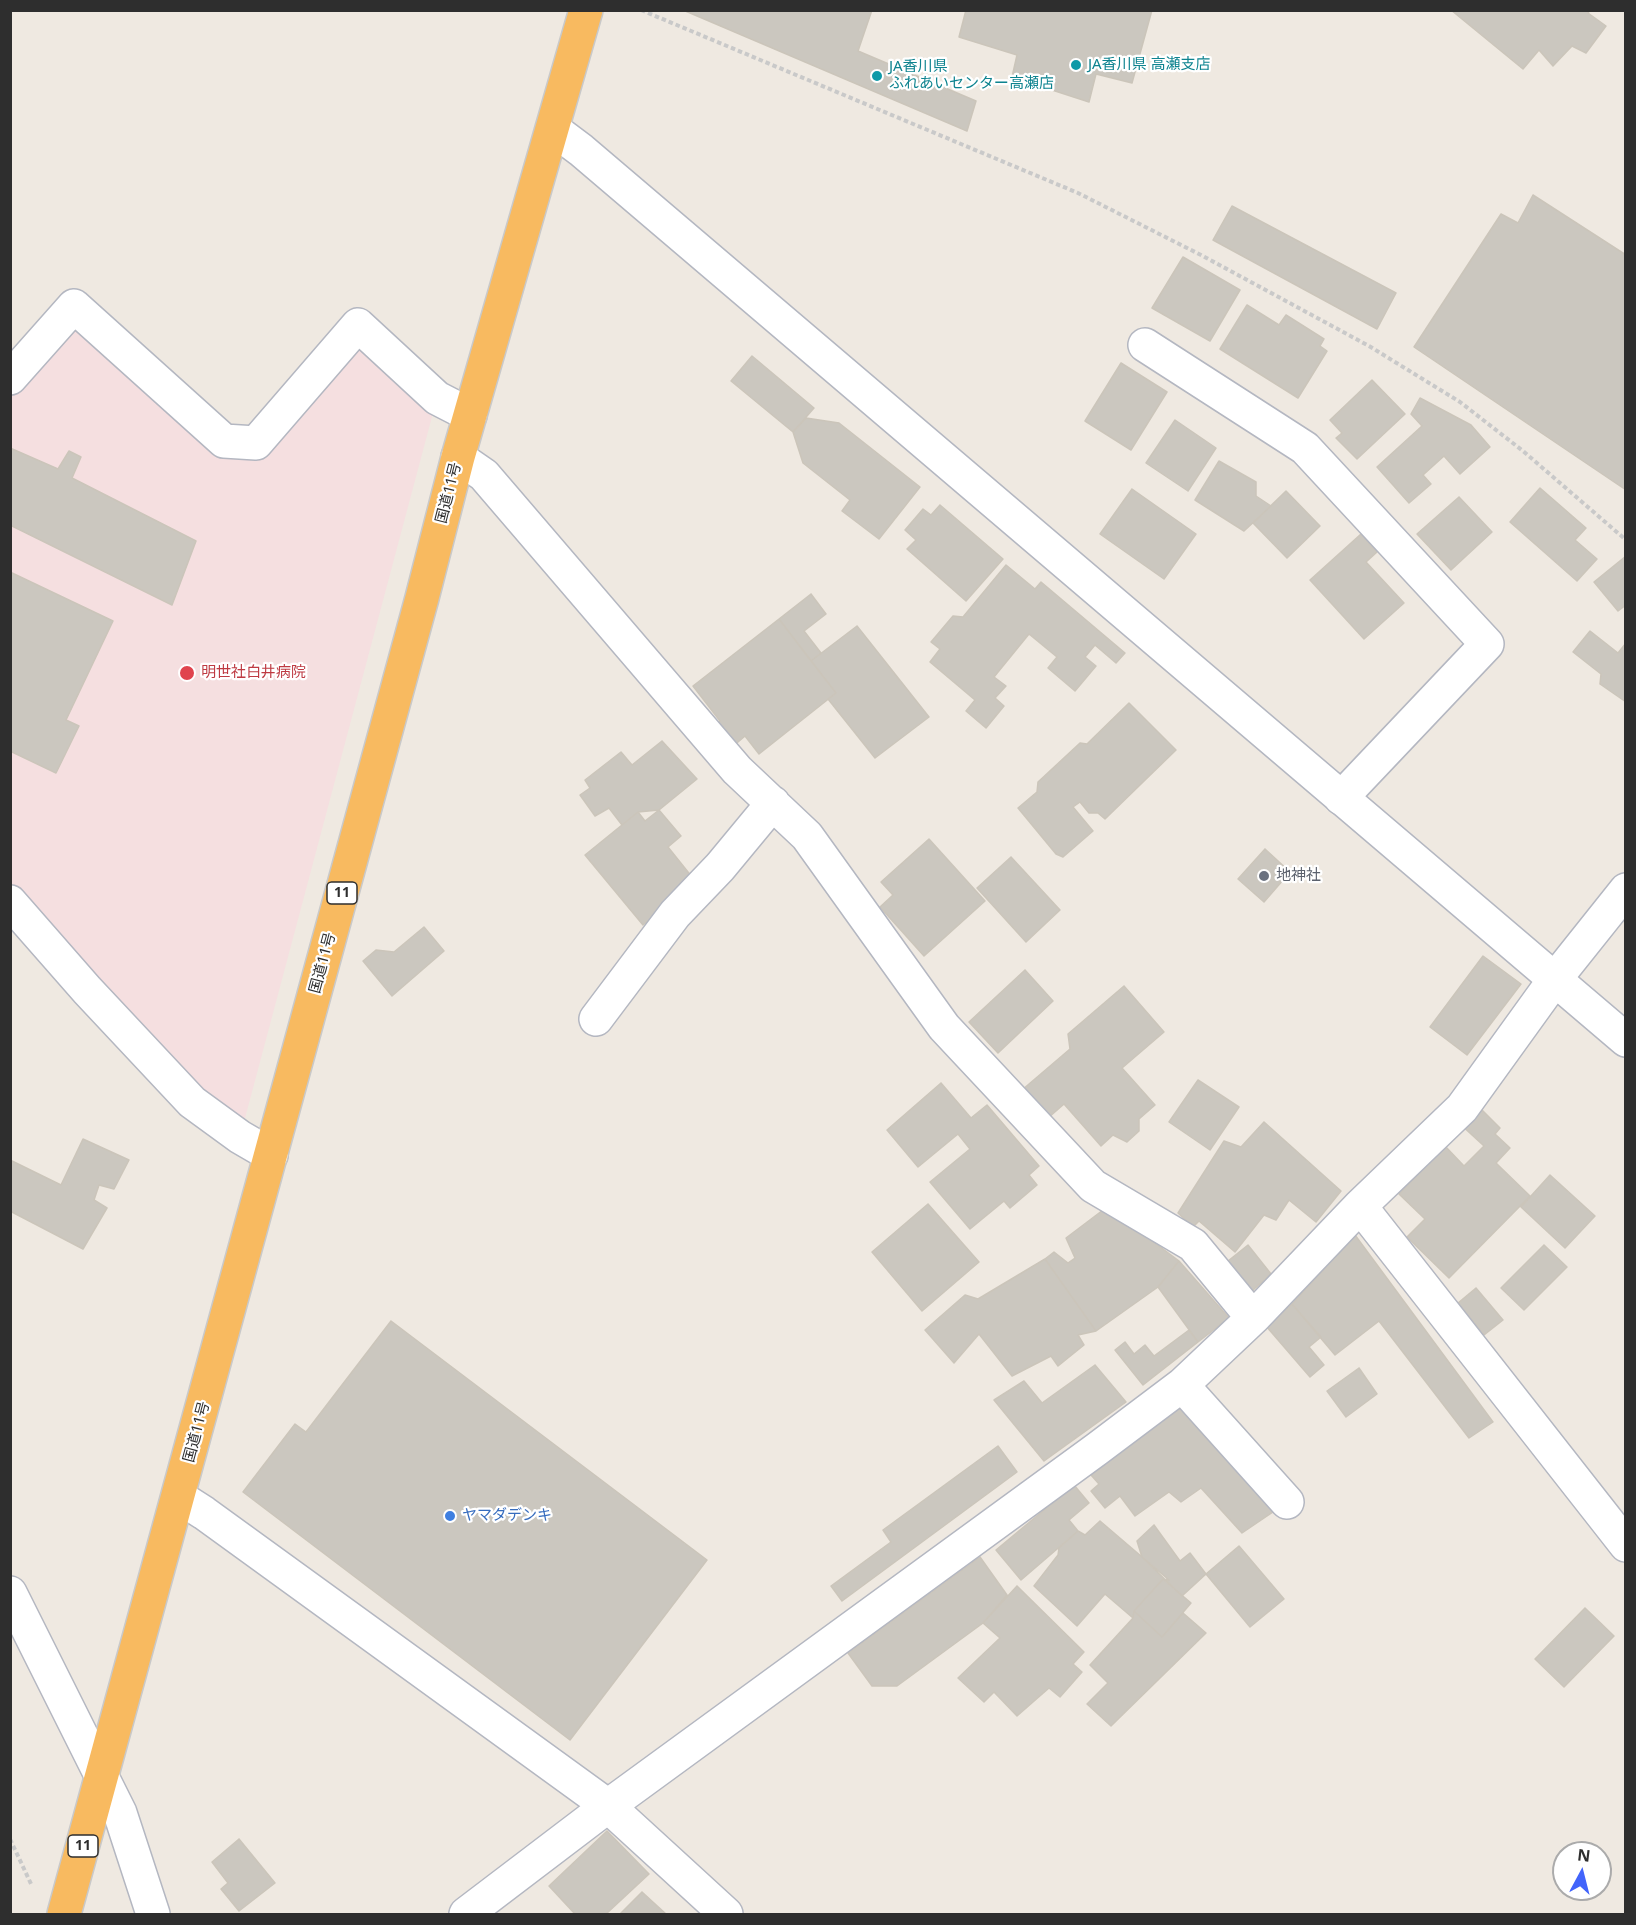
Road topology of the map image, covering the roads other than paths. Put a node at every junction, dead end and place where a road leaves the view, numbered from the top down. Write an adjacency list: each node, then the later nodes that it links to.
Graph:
1 (586, 10): 2 (highway, 国道11号 / 11)
2 (553, 129): 5 (highway, 国道11号 / 11); 7 (street)
3 (1144, 345): 7 (street)
4 (10, 378): 5 (street)
5 (470, 415): 6 (highway, 国道11号 / 11)
6 (458, 457): 8 (street); 14 (highway, 国道11号 / 11)
7 (1341, 798): 11 (street)
8 (773, 803): 12 (street); 16 (street)
9 (1626, 890): 11 (street)
10 (10, 902): 14 (street)
11 (1555, 979): 13 (street); 15 (street)
12 (596, 1019)
13 (1626, 1040)
14 (271, 1155): 18 (highway, 国道11号 / 11)
15 (1360, 1206): 16 (street); 20 (street)
16 (1253, 1318): 17 (street)
17 (1182, 1385): 19 (street); 23 (street)
18 (179, 1497): 22 (highway, 国道11号 / 11); 23 (street)
19 (1287, 1502)
20 (1626, 1545)
21 (10, 1593): 22 (street)
22 (101, 1777): 24 (highway, 11); 25 (street)
23 (608, 1806): 26 (street); 27 (street)
24 (64, 1914)
25 (153, 1914)
26 (466, 1914)
27 (726, 1914)

